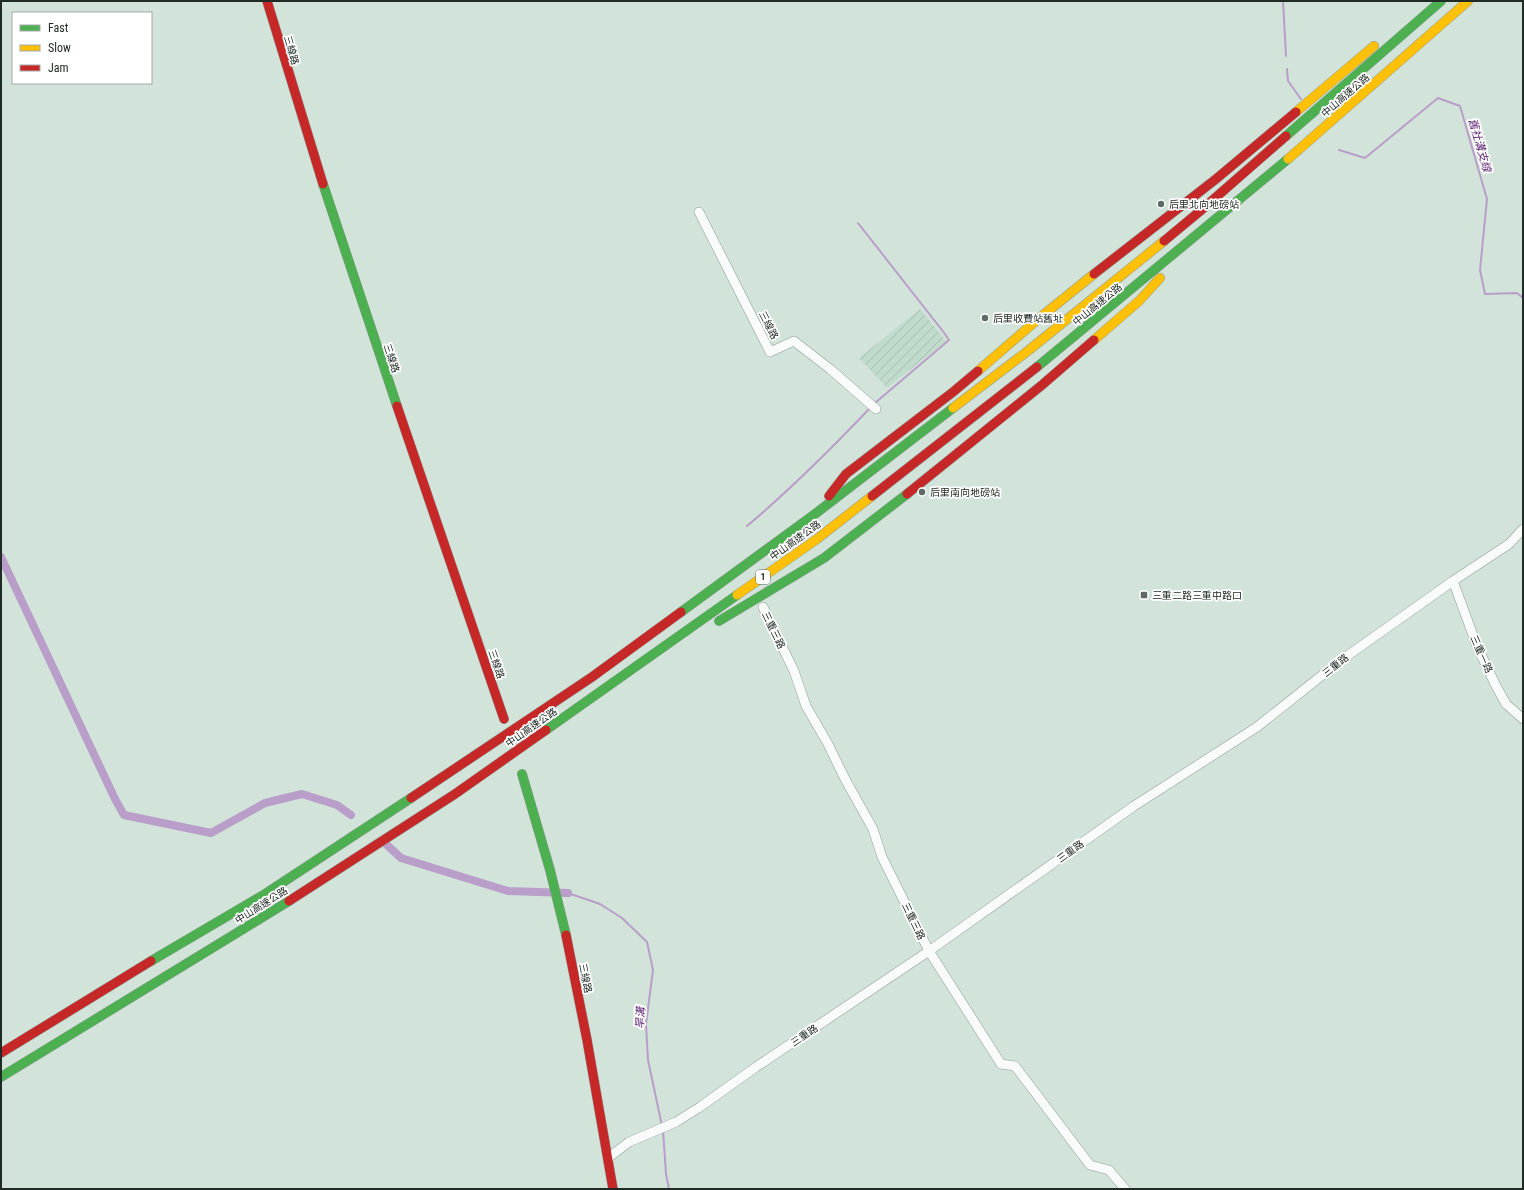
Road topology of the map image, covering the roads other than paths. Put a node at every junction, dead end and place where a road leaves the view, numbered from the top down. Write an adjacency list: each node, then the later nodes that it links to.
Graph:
1 (266, 1): 15 (main road, 三線路)
2 (1435, 1): 5 (main road)
3 (1441, 1): 10 (main road, 中山高速公路 / 1)
4 (1468, 1): 8 (main road, 中山高速公路 / 1)
5 (1392, 31)
6 (1380, 40): 10 (main road)
7 (699, 212): 9 (street, 三線路)
8 (1209, 225): 14 (main road, 中山高速公路 / 1); 14 (main road)
9 (876, 409)
10 (815, 514): 19 (main road, 中山高速公路 / 1)
11 (1523, 529): 12 (street, 三重路)
12 (1453, 581): 16 (street, 三重一路); 18 (street, 三重路)
13 (763, 607): 18 (street, 三重三路)
14 (573, 712): 20 (main road, 中山高速公路 / 1)
15 (504, 719)
16 (1523, 719)
17 (522, 774): 21 (main road, 三線路)
18 (929, 952): 21 (street, 三重路); 23 (street, 三重三路)
19 (1, 1053)
20 (1, 1076)
21 (608, 1158): 22 (main road, 三線路)
22 (613, 1189)
23 (1125, 1189)

